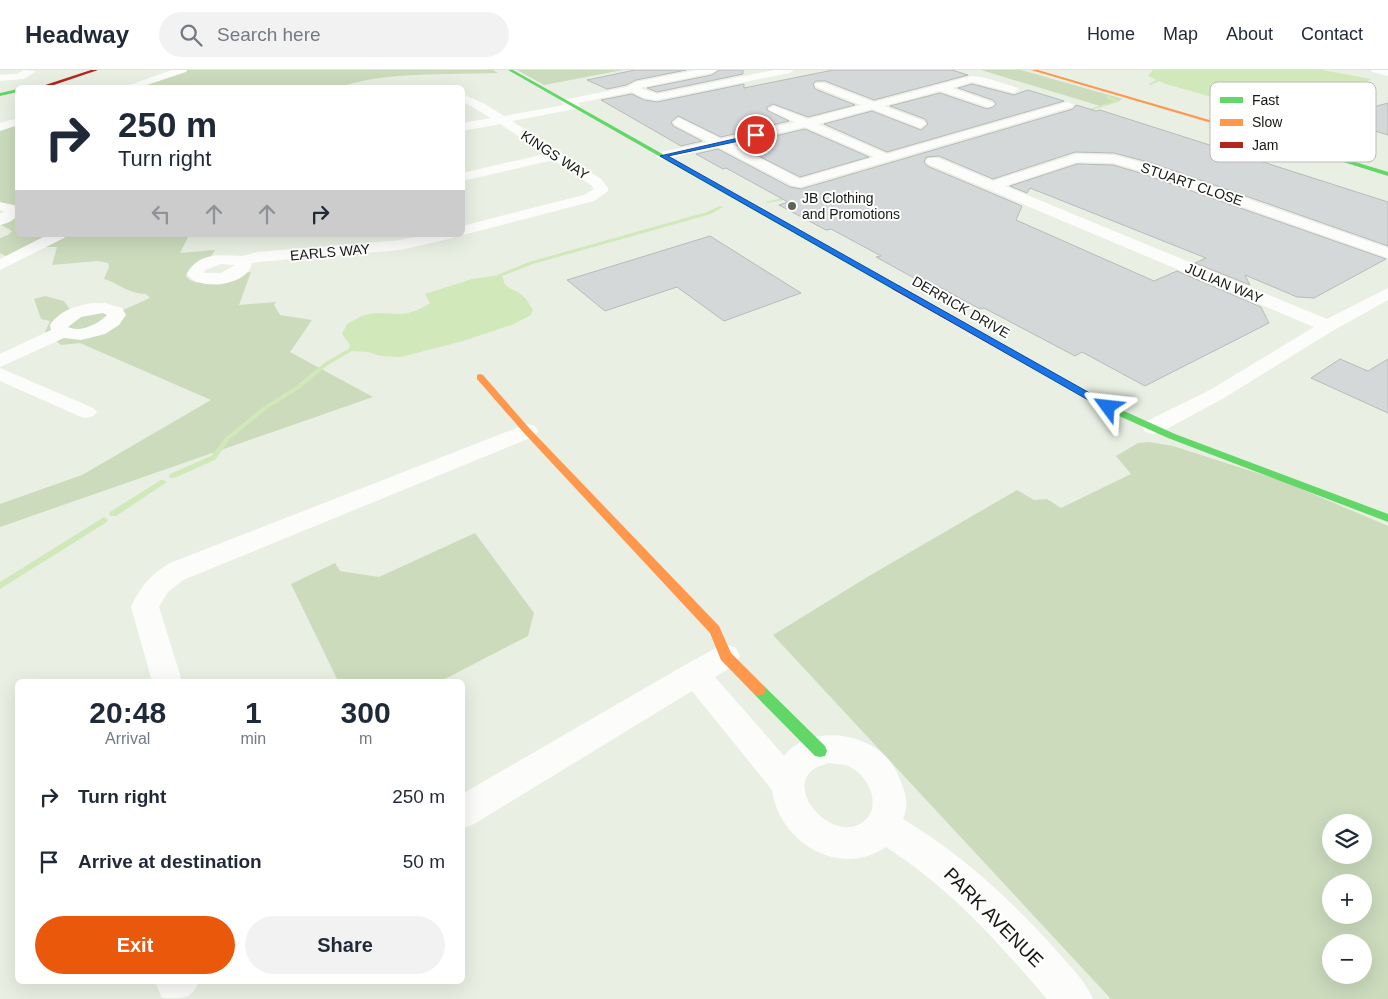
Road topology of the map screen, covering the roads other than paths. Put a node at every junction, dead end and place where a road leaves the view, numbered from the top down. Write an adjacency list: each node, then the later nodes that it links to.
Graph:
1 (13, 70): 12 (street)
2 (29, 70): 14 (street)
3 (80, 70): 16 (main road)
4 (96, 70): 17 (main road)
5 (182, 70): 18 (street)
6 (510, 70): 27 (main road, DERRICK DRIVE)
7 (712, 70): 21 (street)
8 (789, 70): 21 (street)
9 (1033, 70): 34 (main road)
10 (1064, 70): 32 (main road)
11 (1376, 70): 13 (street)
12 (0, 73)
13 (1388, 73)
14 (0, 78)
15 (924, 81): 20 (street)
16 (33, 85)
17 (48, 85)
18 (135, 85)
19 (820, 85): 30 (street)
20 (940, 87): 22 (street); 28 (street); 30 (street)
21 (633, 89): 27 (street)
22 (1014, 90)
23 (15, 91): 25 (main road)
24 (15, 94): 25 (main road)
25 (0, 97)
26 (465, 98): 33 (street, KINGS WAY)
27 (570, 104): 33 (street); 43 (main road, DERRICK DRIVE)
28 (988, 104)
29 (1068, 105): 44 (street)
30 (874, 106): 37 (street); 38 (street)
31 (774, 109): 37 (street)
32 (1210, 111)
33 (500, 119): 39 (street); 42 (street, KINGS WAY)
34 (1210, 120)
35 (679, 122): 41 (street)
36 (15, 123): 40 (street)
37 (808, 123): 41 (street); 44 (street)
38 (920, 124)
39 (465, 126)
40 (0, 127)
41 (722, 144): 43 (street); 44 (street)
42 (556, 155): 48 (street); 52 (street, KINGS WAY)
43 (667, 158): 65 (main road, DERRICK DRIVE)
44 (886, 158)
45 (933, 161): 49 (street, JULIAN WAY)
46 (1349, 162): 47 (main road)
47 (1388, 174)
48 (465, 176)
49 (992, 186): 55 (street, STUART CLOSE); 59 (street, JULIAN WAY)
50 (0, 206): 51 (street)
51 (0, 220)
52 (465, 230)
53 (55, 237): 57 (street)
54 (438, 237): 56 (street, EARLS WAY)
55 (1388, 253)
56 (241, 261)
57 (0, 265)
58 (1388, 293): 59 (street)
59 (1328, 326): 65 (street)
60 (62, 332): 61 (street)
61 (0, 361)
62 (0, 374): 64 (street)
63 (480, 377): 66 (main road)
64 (86, 412)
65 (1153, 427): 67 (main road, DERRICK DRIVE)
66 (527, 431): 68 (main road); 70 (street)
67 (1388, 518)
68 (726, 656): 69 (street); 71 (main road)
69 (695, 674): 72 (street); 73 (street)
70 (166, 679)
71 (820, 751): 72 (street); 74 (street)
72 (788, 786): 74 (street)
73 (465, 811)
74 (883, 826): 75 (street, PARK AVENUE)
75 (1073, 999)

